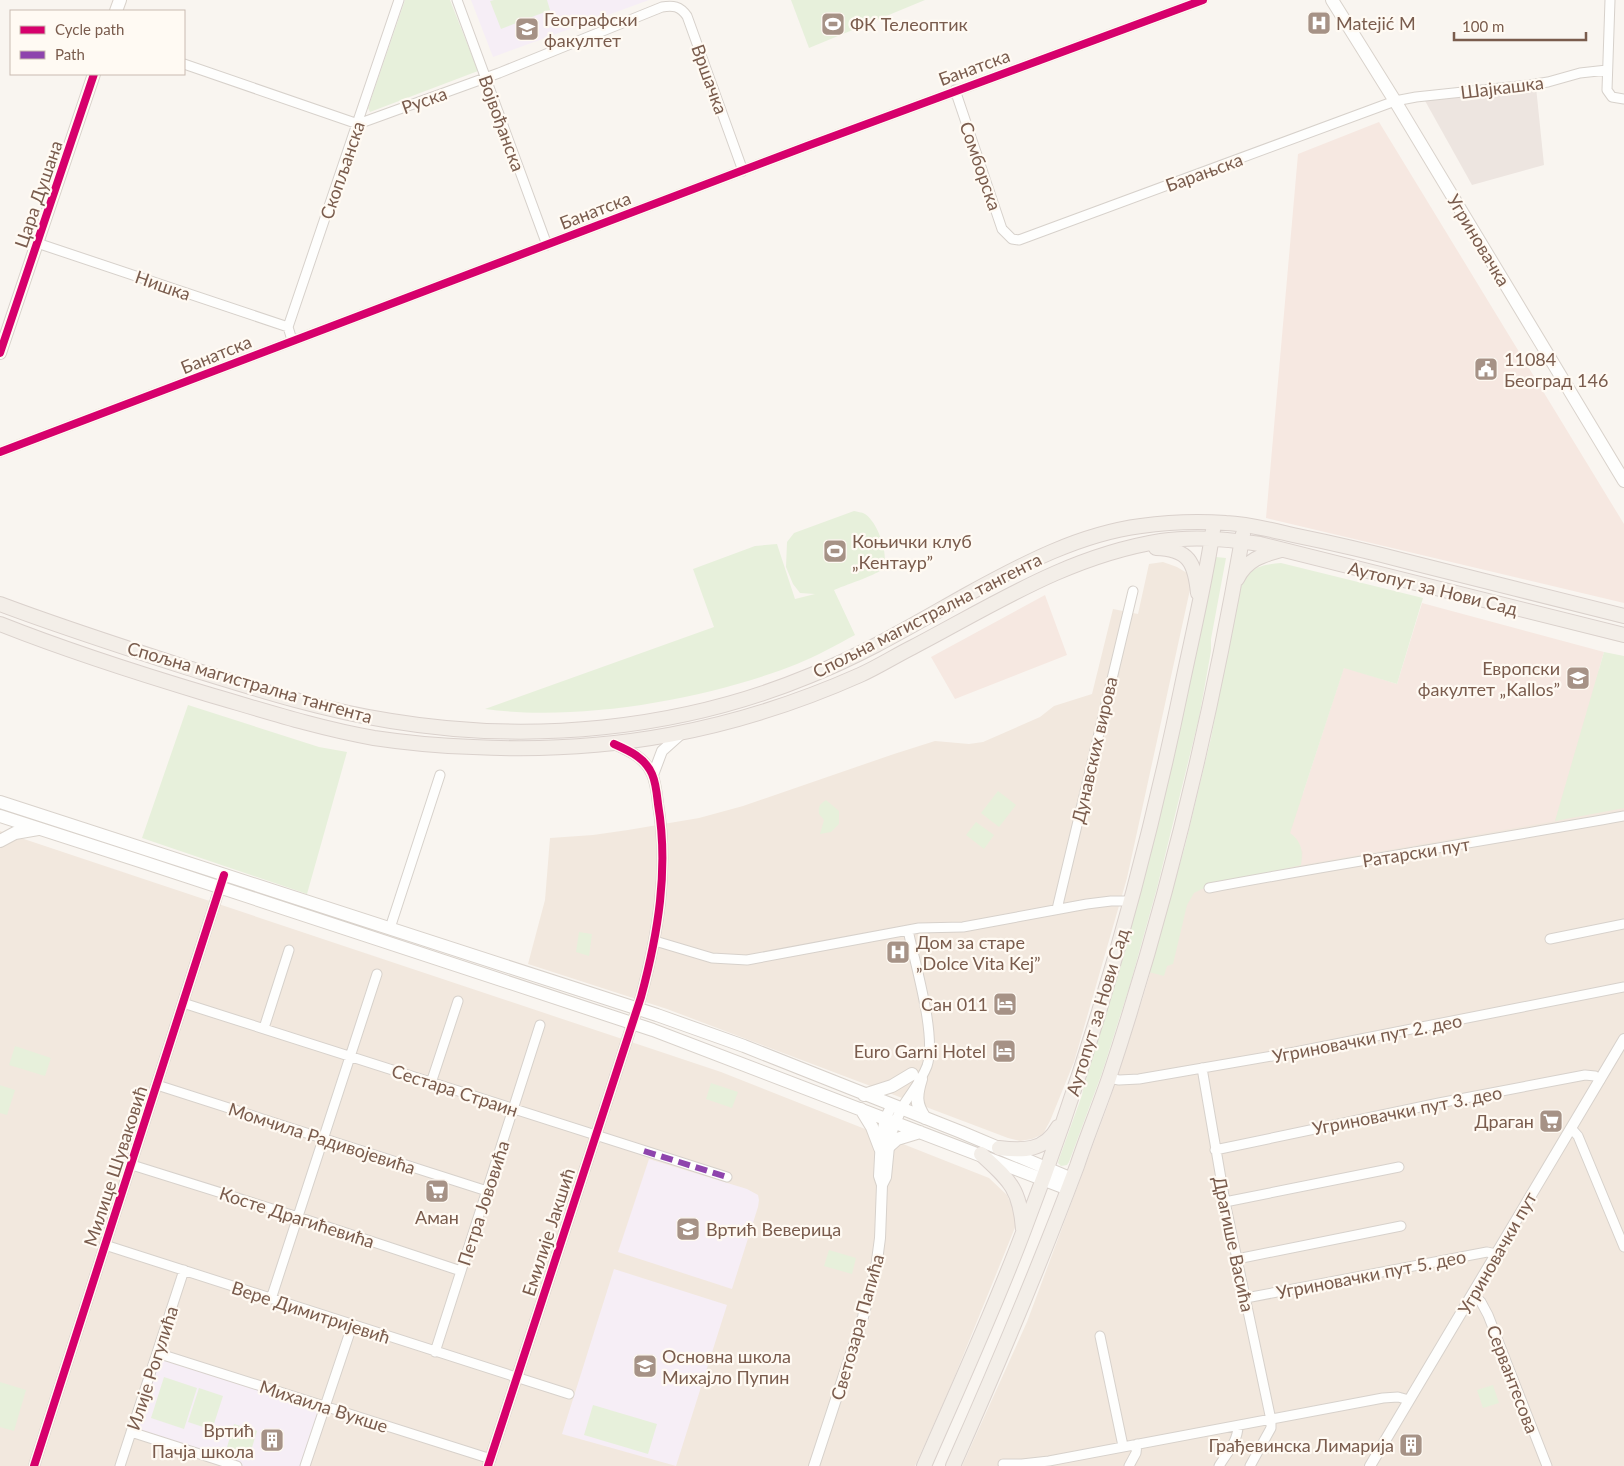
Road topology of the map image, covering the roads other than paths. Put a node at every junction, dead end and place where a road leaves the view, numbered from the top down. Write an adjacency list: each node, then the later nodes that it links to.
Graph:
1 (399, 0): 14 (street, Скопљанска)
2 (457, 0): 10 (street, Војвођанска)
3 (1203, 0): 11 (street, Банатска)
4 (1332, 0): 13 (main road, Угриновачка)
5 (1610, 0): 8 (street)
6 (662, 7): 10 (street, Руска); 15 (street, Вршачка)
7 (185, 64): 14 (street)
8 (1607, 70): 12 (street); 13 (street, Шајкашка)
9 (94, 75): 17 (main road, Цара Душана)
10 (485, 78): 14 (street, Руска); 18 (street, Војвођанска)
11 (955, 90): 15 (street, Банатска); 16 (street, Сомборска)
12 (1624, 99)
13 (1395, 101): 16 (street, Барањска); 23 (main road, Угриновачка)
14 (358, 124): 19 (street, Скопљанска)
15 (742, 170): 18 (street, Банатска)
16 (1012, 239)
17 (38, 243): 19 (street, Нишка); 21 (main road, Цара Душана)
18 (548, 245): 20 (street, Банатска)
19 (288, 327): 20 (street)
20 (292, 340): 22 (street, Банатска)
21 (0, 353)
22 (0, 452)
23 (1624, 481)
24 (1214, 522): 25 (main road, Аутопут за Нови Сад); 26 (main road, Аутопут за Нови Сад); 37 (main road, Спољна магистрална тангента)
25 (1245, 525): 27 (main road, Аутопут за Нови Сад); 34 (main road, Аутопут за Нови Сад)
26 (1212, 539): 27 (main road, Аутопут за Нови Сад); 28 (main road, Спољна магистрална тангента); 32 (main road, Аутопут за Нови Сад)
27 (1242, 541): 29 (main road, Аутопут за Нови Сад); 30 (main road, Аутопут за Нови Сад)
28 (1128, 549): 32 (main road); 39 (main road, Спољна магистрална тангента)
29 (1282, 550): 30 (main road); 36 (main road, Аутопут за Нови Сад)
30 (1233, 588): 71 (main road, Аутопут за Нови Сад)
31 (1133, 591): 52 (street, Дунавских вирова)
32 (1199, 603): 51 (main road, Аутопут за Нови Сад)
33 (0, 604): 37 (main road, Спољна магистрална тангента)
34 (1624, 616)
35 (0, 624): 38 (main road, Спољна магистрална тангента)
36 (1624, 635)
37 (185, 667): 38 (main road)
38 (180, 686): 40 (main road, Спољна магистрална тангента)
39 (681, 734): 40 (main road, Спољна магистрална тангента); 42 (street)
40 (614, 744): 42 (street)
41 (440, 775): 54 (street)
42 (653, 775): 57 (street)
43 (3, 803): 45 (street); 48 (main road)
44 (1624, 816): 50 (street, Ратарски пут)
45 (0, 817): 46 (main road)
46 (41, 829): 47 (main road); 49 (main road)
47 (0, 840)
48 (224, 875): 49 (street, Милице Шуваковић); 54 (main road)
49 (220, 888): 62 (street, Милице Шуваковић); 64 (main road)
50 (1209, 888)
51 (1131, 901): 52 (street); 79 (main road, Аутопут за Нови Сад)
52 (1057, 909): 55 (street)
53 (1624, 924): 56 (street)
54 (390, 928): 63 (main road)
55 (908, 930): 57 (street); 70 (street)
56 (1550, 939)
57 (655, 942): 63 (street)
58 (290, 950): 66 (street)
59 (377, 974): 68 (street)
60 (1624, 987): 69 (street, Угриновачки пут 2. део)
61 (458, 1001): 73 (street)
62 (183, 1003): 66 (street, Сестара Страин); 74 (street, Милице Шуваковић)
63 (637, 1008): 64 (street, Емилије Јакшић); 75 (main road)
64 (632, 1023): 78 (main road); 84 (street, Емилије Јакшић)
65 (540, 1025): 77 (street, Петра Јововића)
66 (264, 1028): 68 (street, Сестара Страин)
67 (1624, 1039): 72 (street, Угриновачки пут)
68 (350, 1056): 73 (street, Сестара Страин); 85 (street)
69 (1202, 1068): 71 (street, Угриновачки пут 2. део); 88 (street, Драгише Васића)
70 (917, 1077): 75 (main road); 76 (street); 80 (main road)
71 (1109, 1078): 94 (main road, Аутопут за Нови Сад)
72 (1600, 1080): 82 (street, Угриновачки пут); 88 (street, Угриновачки пут 3. део)
73 (431, 1083): 77 (street, Сестара Страин)
74 (157, 1085): 85 (street, Момчила Радивојевића); 90 (street, Милице Шуваковић)
75 (864, 1095): 76 (main road)
76 (896, 1107): 80 (main road); 81 (street, Светозара Папића)
77 (513, 1108): 84 (street, Сестара Страин); 95 (street, Петра Јововића)
78 (861, 1109): 81 (main road); 86 (main road)
79 (1066, 1111): 87 (main road); 92 (main road, Аутопут за Нови Сад)
80 (925, 1118): 87 (main road)
81 (890, 1120): 83 (main road); 86 (street, Светозара Папића)
82 (1571, 1128): 101 (street); 102 (street, Угриновачки пут)
83 (920, 1132): 86 (main road); 89 (main road)
84 (596, 1135): 93 (street, Сестара Страин); 113 (street, Емилије Јакшић)
85 (324, 1138): 95 (street, Момчила Радивојевића); 97 (street)
86 (884, 1148): 130 (street, Светозара Папића)
87 (999, 1148): 92 (main road)
88 (1215, 1150): 96 (street, Драгише Васића)
89 (981, 1154): 92 (main road); 99 (main road)
90 (132, 1165): 97 (street, Косте Драгићевића); 100 (street, Милице Шуваковић)
91 (1399, 1167): 96 (street)
92 (1044, 1175): 94 (main road); 99 (main road, Аутопут за Нови Сад)
93 (727, 1177)
94 (1070, 1184): 132 (main road, Аутопут за Нови Сад)
95 (486, 1191): 105 (street, Петра Јововића)
96 (1225, 1202): 103 (street, Драгише Васића)
97 (298, 1217): 105 (street, Косте Драгићевића); 108 (street)
98 (1400, 1226): 103 (street)
99 (1024, 1231): 131 (main road, Аутопут за Нови Сад)
100 (105, 1245): 104 (street, Вере Димитријевић); 126 (street, Милице Шуваковић)
101 (1624, 1247)
102 (1496, 1254): 106 (street, Угриновачки пут); 107 (street, Угриновачки пут 5. део)
103 (1236, 1259): 107 (street, Драгише Васића)
104 (184, 1270): 108 (street, Вере Димитријевић); 112 (street, Илије Рогулића)
105 (461, 1271): 111 (street, Петра Јововића)
106 (1473, 1294): 115 (street, Угриновачки пут); 136 (street, Сервантесова)
107 (1246, 1298): 117 (street, Драгише Васића)
108 (271, 1299): 109 (street, Вере Димитријевић)
109 (352, 1326): 111 (street, Вере Димитријевић); 116 (street)
110 (1100, 1336): 121 (street)
111 (435, 1352): 113 (street, Вере Димитријевић)
112 (157, 1353): 116 (street, Михаила Вукше); 119 (street, Илије Рогулића)
113 (517, 1377): 114 (street, Вере Димитријевић); 123 (street, Емилије Јакшић)
114 (569, 1394)
115 (1410, 1400): 117 (street); 125 (street, Угриновачки пут)
116 (325, 1406): 123 (street, Михаила Вукше); 129 (street)
117 (1271, 1420): 118 (street); 135 (street)
118 (1238, 1426): 120 (street); 134 (street)
119 (131, 1432): 127 (street, Илије Рогулића); 128 (street)
120 (1137, 1444): 121 (street); 133 (street)
121 (1123, 1446): 122 (street)
122 (1057, 1462): 124 (street)
123 (490, 1463)
124 (1003, 1464)
125 (1372, 1465)
126 (34, 1466)
127 (120, 1466)
128 (237, 1466)
129 (305, 1466)
130 (814, 1466)
131 (924, 1466)
132 (953, 1466)
133 (1129, 1466)
134 (1219, 1466)
135 (1250, 1466)
136 (1547, 1466)

